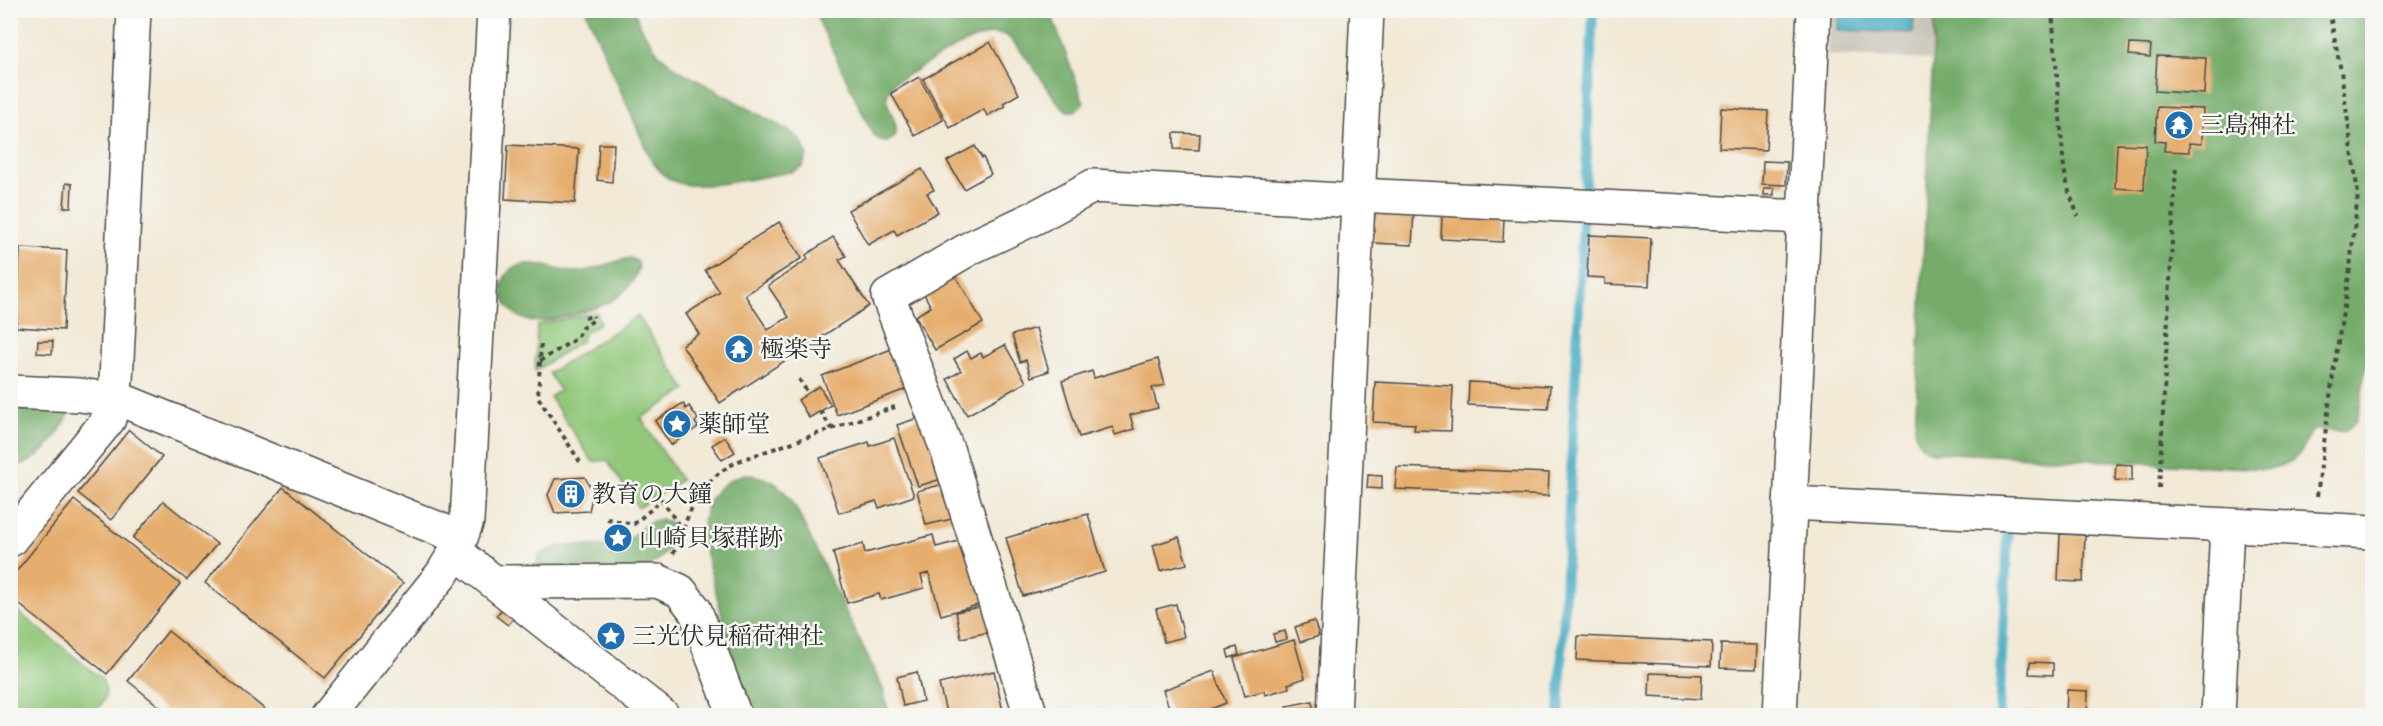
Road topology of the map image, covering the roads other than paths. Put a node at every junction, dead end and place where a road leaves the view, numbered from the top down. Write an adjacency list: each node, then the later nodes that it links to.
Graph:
1 (134, 10): 8 (street)
2 (494, 10): 13 (street)
3 (1367, 10): 5 (street)
4 (1814, 10): 6 (street)
5 (1358, 198): 6 (street); 18 (street); 19 (street)
6 (1804, 217): 9 (street)
7 (10, 392): 8 (street)
8 (112, 399): 12 (street); 13 (street)
9 (1790, 503): 10 (street); 20 (street)
10 (2227, 525): 11 (street); 21 (street)
11 (2373, 532)
12 (10, 540)
13 (458, 545): 14 (street); 15 (street)
14 (494, 582): 16 (street); 17 (street)
15 (328, 716)
16 (663, 716)
17 (735, 716)
18 (1030, 716)
19 (1334, 716)
20 (1780, 716)
21 (2218, 716)

